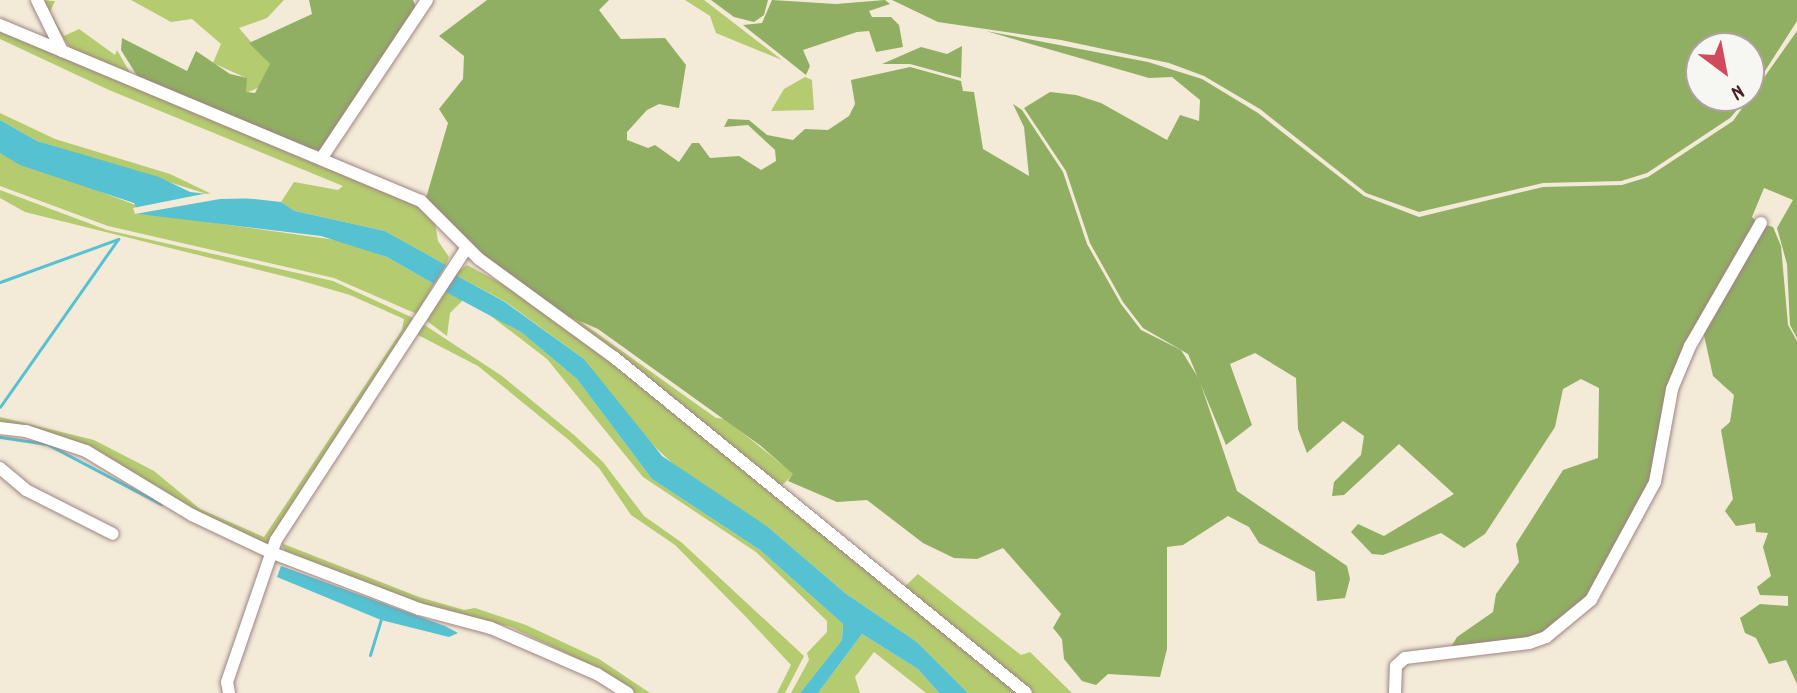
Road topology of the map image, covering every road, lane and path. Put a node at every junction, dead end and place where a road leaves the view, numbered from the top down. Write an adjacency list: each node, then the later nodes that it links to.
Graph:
1 (37, 0): 4 (street)
2 (427, 0): 5 (street)
3 (0, 25): 4 (street)
4 (62, 51): 5 (street)
5 (321, 159): 7 (street)
6 (1761, 223): 15 (street)
7 (466, 249): 11 (street); 14 (street)
8 (0, 428): 11 (street)
9 (0, 468): 10 (street)
10 (113, 534)
11 (270, 552): 12 (street); 13 (street)
12 (229, 693)
13 (627, 693)
14 (1026, 693)
15 (1395, 693)

